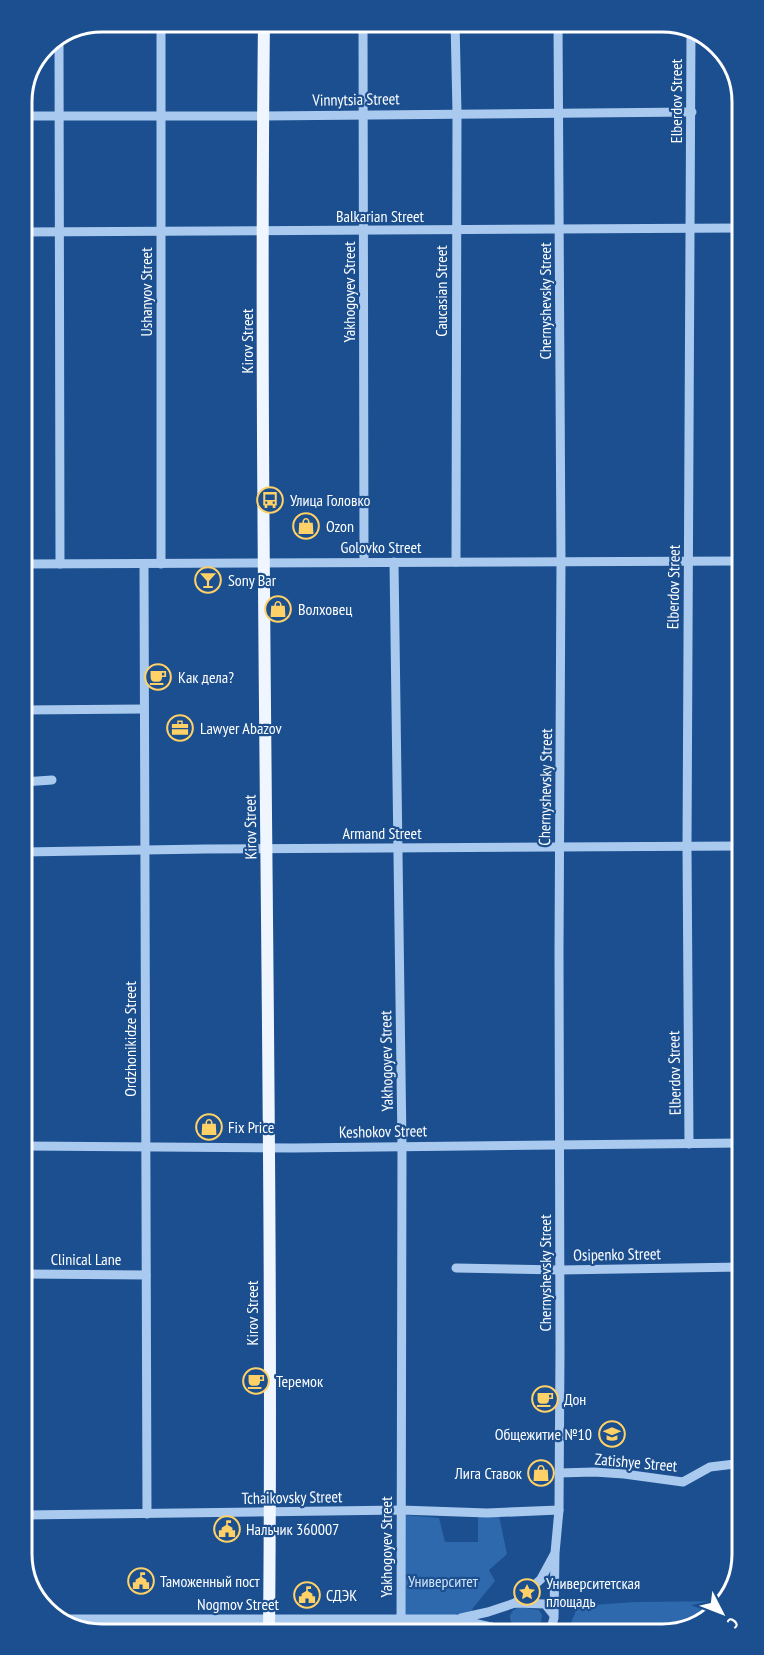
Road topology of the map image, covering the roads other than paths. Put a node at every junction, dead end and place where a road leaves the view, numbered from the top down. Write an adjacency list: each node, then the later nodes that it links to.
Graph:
1 (161, 32): 14 (street, Ushanyov Street)
2 (264, 32): 15 (main road, Kirov Street)
3 (363, 32): 11 (street, Yakhogoyev Street)
4 (455, 32): 10 (street, Caucasian Street)
5 (558, 32): 8 (street, Chernyshevsky Street)
6 (691, 38): 9 (street, Elberdov Street)
7 (59, 46): 13 (street)
8 (559, 112): 9 (street, Vinnytsia Street); 10 (street, Vinnytsia Street); 18 (street, Chernyshevsky Street)
9 (692, 112): 17 (street, Elberdov Street)
10 (457, 113): 11 (street, Vinnytsia Street); 19 (street, Caucasian Street)
11 (363, 114): 15 (street, Vinnytsia Street); 24 (street, Yakhogoyev Street)
12 (32, 116): 13 (street, Vinnytsia Street)
13 (59, 116): 14 (street, Vinnytsia Street); 21 (street)
14 (161, 116): 15 (street, Vinnytsia Street); 22 (street, Ushanyov Street)
15 (263, 116): 23 (main road, Kirov Street)
16 (732, 228): 17 (street, Balkarian Street)
17 (690, 229): 18 (street, Balkarian Street); 25 (street, Elberdov Street)
18 (560, 230): 19 (street, Balkarian Street); 26 (street, Chernyshevsky Street)
19 (456, 231): 24 (street, Balkarian Street); 31 (street, Caucasian Street)
20 (32, 232): 21 (street, Balkarian Street)
21 (59, 232): 22 (street, Balkarian Street); 33 (street)
22 (161, 232): 23 (street, Balkarian Street); 35 (street, Ushanyov Street)
23 (263, 232): 24 (street, Balkarian Street); 28 (main road, Kirov Street)
24 (364, 232): 29 (street, Yakhogoyev Street)
25 (688, 560): 26 (street, Golovko Street); 27 (street, Golovko Street); 42 (street, Elberdov Street)
26 (561, 561): 31 (street, Golovko Street); 41 (street, Chernyshevsky Street)
27 (732, 561)
28 (264, 562): 29 (street, Golovko Street); 35 (street, Golovko Street); 43 (main road, Kirov Street)
29 (364, 562): 30 (street, Golovko Street)
30 (394, 562): 31 (street, Golovko Street); 44 (street, Yakhogoyev Street)
31 (456, 562)
32 (32, 564): 33 (street, Golovko Street)
33 (60, 564): 34 (street, Golovko Street)
34 (144, 564): 35 (street, Golovko Street); 36 (street, Ordzhonikidze Street)
35 (161, 564)
36 (144, 709): 37 (street); 45 (street, Ordzhonikidze Street)
37 (32, 710)
38 (52, 780): 39 (street)
39 (32, 781)
40 (732, 846): 42 (street, Armand Street)
41 (559, 847): 42 (street, Armand Street); 44 (street, Armand Street); 48 (street, Chernyshevsky Street)
42 (687, 847): 49 (street, Elberdov Street)
43 (267, 848): 44 (street, Armand Street); 45 (street, Armand Street); 53 (main road, Kirov Street)
44 (398, 848): 50 (street, Yakhogoyev Street)
45 (145, 850): 46 (street, Armand Street); 52 (street, Ordzhonikidze Street)
46 (32, 852)
47 (732, 1143): 49 (street, Keshokov Street)
48 (559, 1144): 49 (street, Keshokov Street); 50 (street, Keshokov Street); 56 (street, Chernyshevsky Street)
49 (690, 1144)
50 (402, 1145): 53 (street, Keshokov Street); 61 (street, Yakhogoyev Street)
51 (32, 1146): 52 (street, Keshokov Street)
52 (146, 1148): 53 (street, Keshokov Street); 58 (street, Ordzhonikidze Street)
53 (269, 1148): 63 (main road, Kirov Street)
54 (732, 1267): 56 (street, Osipenko Street)
55 (456, 1268): 56 (street, Osipenko Street)
56 (560, 1270): 60 (street, Chernyshevsky Street)
57 (32, 1274): 58 (street, Clinical Lane)
58 (146, 1275): 64 (street, Ordzhonikidze Street)
59 (732, 1464): 60 (street, Zatishye Street)
60 (560, 1473): 62 (street, Chernyshevsky Street)
61 (401, 1510): 62 (street, Tchaikovsky Street); 63 (street, Tchaikovsky Street); 69 (street, Yakhogoyev Street)
62 (559, 1510): 66 (street, Chernyshevsky Street)
63 (269, 1512): 64 (street, Tchaikovsky Street); 71 (main road, Kirov Street)
64 (147, 1514): 65 (street, Tchaikovsky Street)
65 (32, 1515)
66 (555, 1553): 67 (street); 68 (street, Chernyshevsky Street)
67 (513, 1603): 68 (street); 72 (street); 76 (street)
68 (553, 1614): 77 (street, Chernyshevsky Street)
69 (401, 1618): 71 (street, Nogmov Street); 72 (street, Nogmov Street); 74 (street, Yakhogoyev Street)
70 (78, 1619): 71 (street, Nogmov Street)
71 (270, 1619): 73 (main road, Kirov Street)
72 (455, 1619): 75 (street)
73 (270, 1623)
74 (401, 1624)
75 (478, 1624)
76 (504, 1624)
77 (554, 1624)

